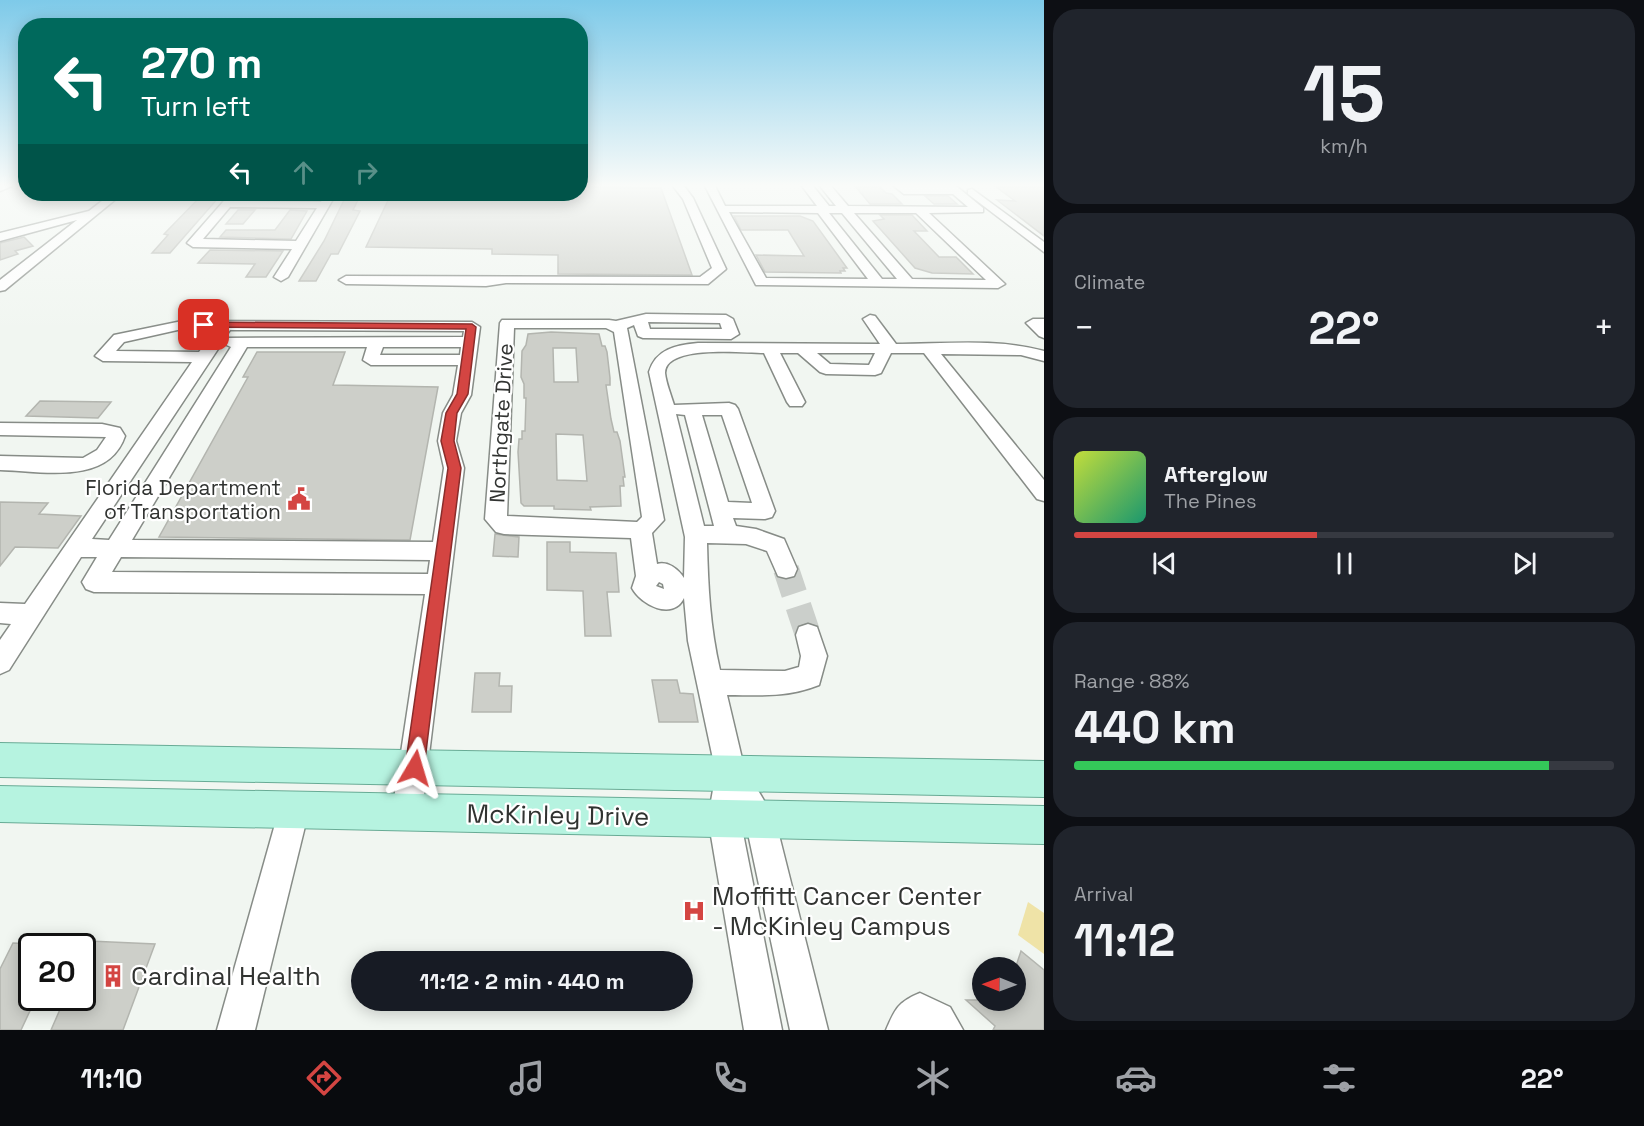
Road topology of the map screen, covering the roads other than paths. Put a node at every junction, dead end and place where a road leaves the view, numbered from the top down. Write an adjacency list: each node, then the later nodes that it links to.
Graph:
1 (66, 234): 16 (street)
2 (201, 234): 10 (street)
3 (307, 234): 10 (street)
4 (704, 234): 13 (street)
5 (735, 234): 14 (street)
6 (839, 234): 14 (street)
7 (866, 234): 15 (street)
8 (945, 234): 15 (street)
9 (1024, 234): 11 (street)
10 (300, 245): 12 (street)
11 (1044, 248)
12 (281, 277)
13 (346, 279)
14 (878, 283): 15 (street)
15 (908, 283)
16 (0, 287)
17 (640, 319): 17 (street); 21 (street)
18 (870, 319): 25 (street)
19 (1044, 323): 22 (street)
20 (226, 325): 26 (street); 26 (street); 28 (street)
21 (615, 327): 39 (street); 39 (street, Northgate Drive)
22 (1044, 333)
23 (242, 342): 26 (street); 28 (street); 43 (street)
24 (770, 348): 25 (street); 30 (street); 31 (street)
25 (888, 348): 27 (street)
26 (208, 349): 35 (street)
27 (929, 349): 29 (street); 37 (street)
28 (468, 351): 44 (street)
29 (1044, 356)
30 (796, 402)
31 (666, 409): 32 (street); 41 (street)
32 (692, 409): 38 (street); 38 (street)
33 (0, 429): 34 (street)
34 (113, 447): 35 (street); 36 (street)
35 (141, 448): 42 (street)
36 (0, 464)
37 (1044, 494)
38 (720, 510): 40 (street)
39 (641, 531): 47 (street)
40 (727, 534): 41 (street); 45 (street)
41 (695, 535): 47 (street)
42 (75, 548): 43 (street); 49 (street)
43 (115, 548): 44 (street); 46 (street)
44 (442, 550): 46 (street)
45 (786, 569)
46 (438, 584): 54 (street)
47 (685, 594): 52 (street)
48 (0, 614): 49 (street)
49 (32, 615): 51 (street)
50 (808, 635): 52 (street)
51 (0, 662)
52 (711, 682): 55 (street)
53 (0, 760): 54 (main road, McKinley Drive)
54 (415, 768): 55 (main road, McKinley Drive); 59 (street)
55 (731, 773): 56 (main road, McKinley Drive); 60 (street); 61 (street)
56 (1044, 779)
57 (0, 804): 58 (main road, McKinley Drive)
58 (294, 810): 59 (main road, McKinley Drive); 63 (street)
59 (407, 812): 60 (main road, McKinley Drive)
60 (723, 818): 61 (main road, McKinley Drive); 64 (street)
61 (760, 819): 62 (main road, McKinley Drive); 65 (street)
62 (1044, 825)
63 (236, 1030)
64 (764, 1030)
65 (809, 1030)
66 (905, 1030): 67 (street)
67 (944, 1030)

